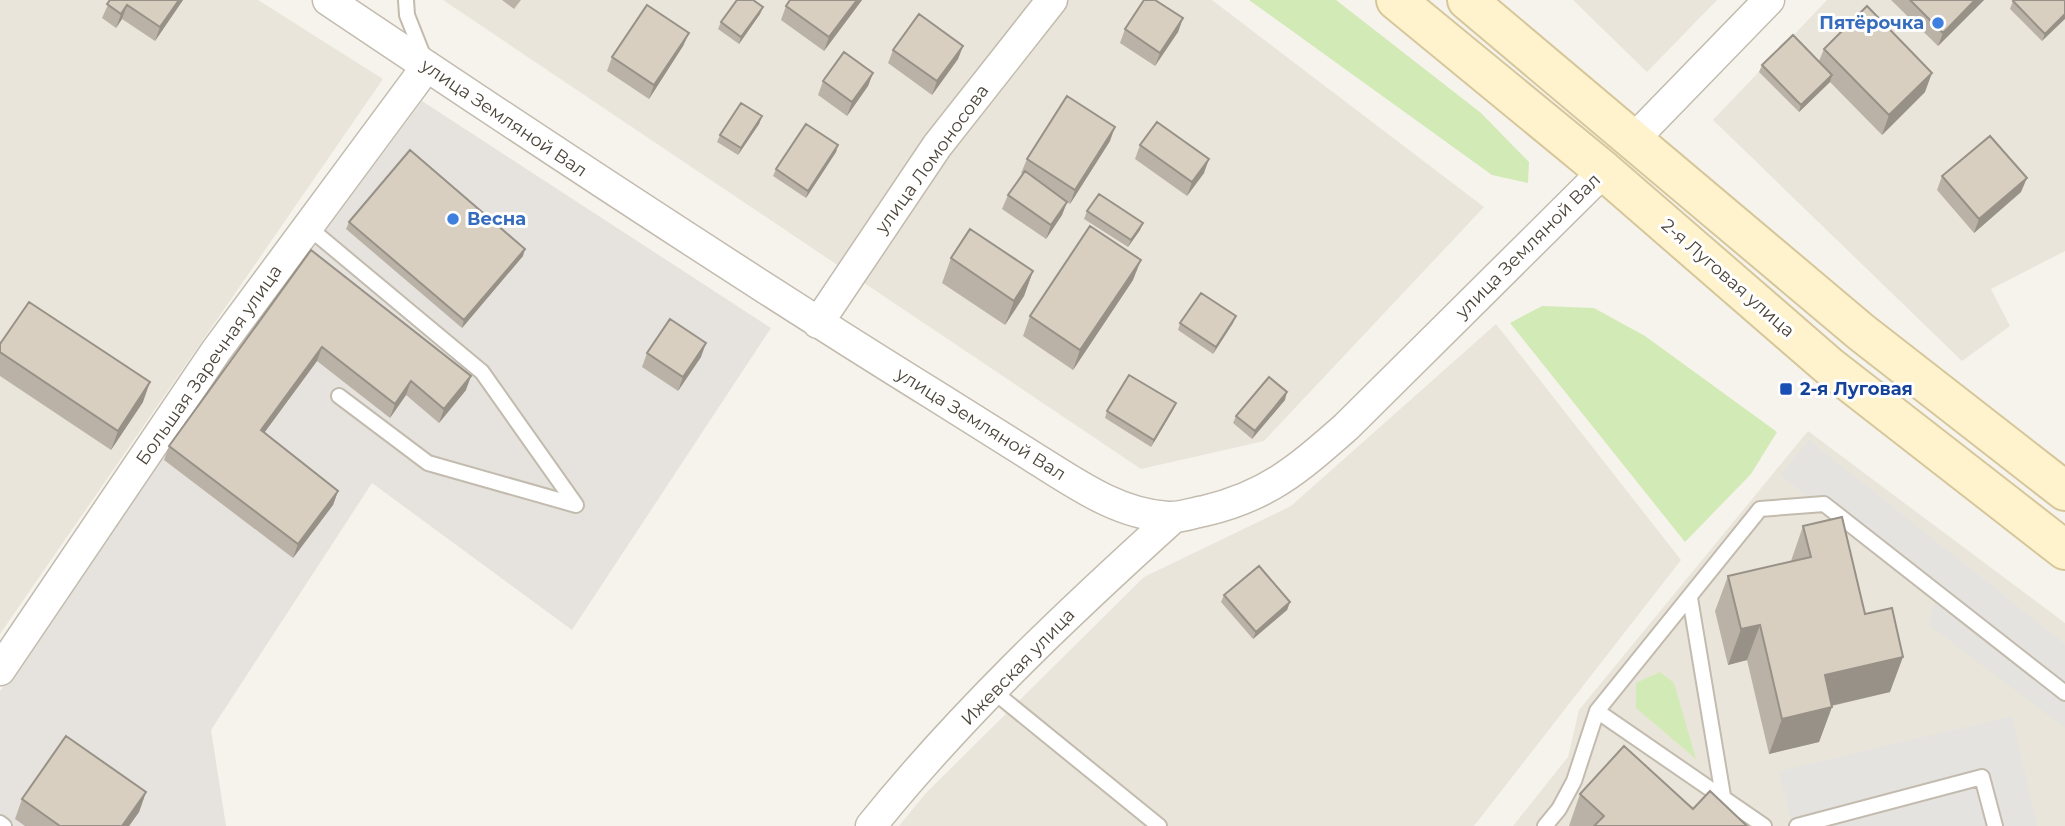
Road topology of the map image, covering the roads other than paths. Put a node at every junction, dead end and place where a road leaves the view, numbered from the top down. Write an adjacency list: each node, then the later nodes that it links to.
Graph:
1 (328, 0): 7 (street, улица Земляной Вал)
2 (406, 0): 7 (lane)
3 (1052, 0): 11 (street, улица Ломоносова)
4 (1396, 0): 9 (main road, 2-я Луговая улица)
5 (1467, 0): 8 (main road)
6 (1769, 0): 8 (street)
7 (427, 66): 10 (street, Большая Заречная улица); 11 (street, улица Земляной Вал)
8 (1634, 139): 9 (main road); 13 (main road)
9 (1604, 171): 14 (street, улица Земляной Вал); 15 (main road, 2-я Луговая улица)
10 (307, 226): 12 (lane); 17 (street, Большая Заречная улица)
11 (818, 323): 14 (street, улица Земляной Вал)
12 (339, 396)
13 (2065, 491)
14 (1173, 517): 18 (street, Ижевская улица)
15 (2065, 550)
16 (1690, 598): 19 (lane); 20 (lane); 21 (lane)
17 (0, 670)
18 (993, 691): 22 (street, Ижевская улица); 23 (lane)
19 (2065, 693)
20 (1597, 712): 21 (lane); 24 (lane)
21 (1723, 796): 25 (lane)
22 (871, 826)
23 (1159, 826)
24 (1545, 826)
25 (1764, 826)
26 (1797, 826): 27 (lane)
27 (1995, 826)

